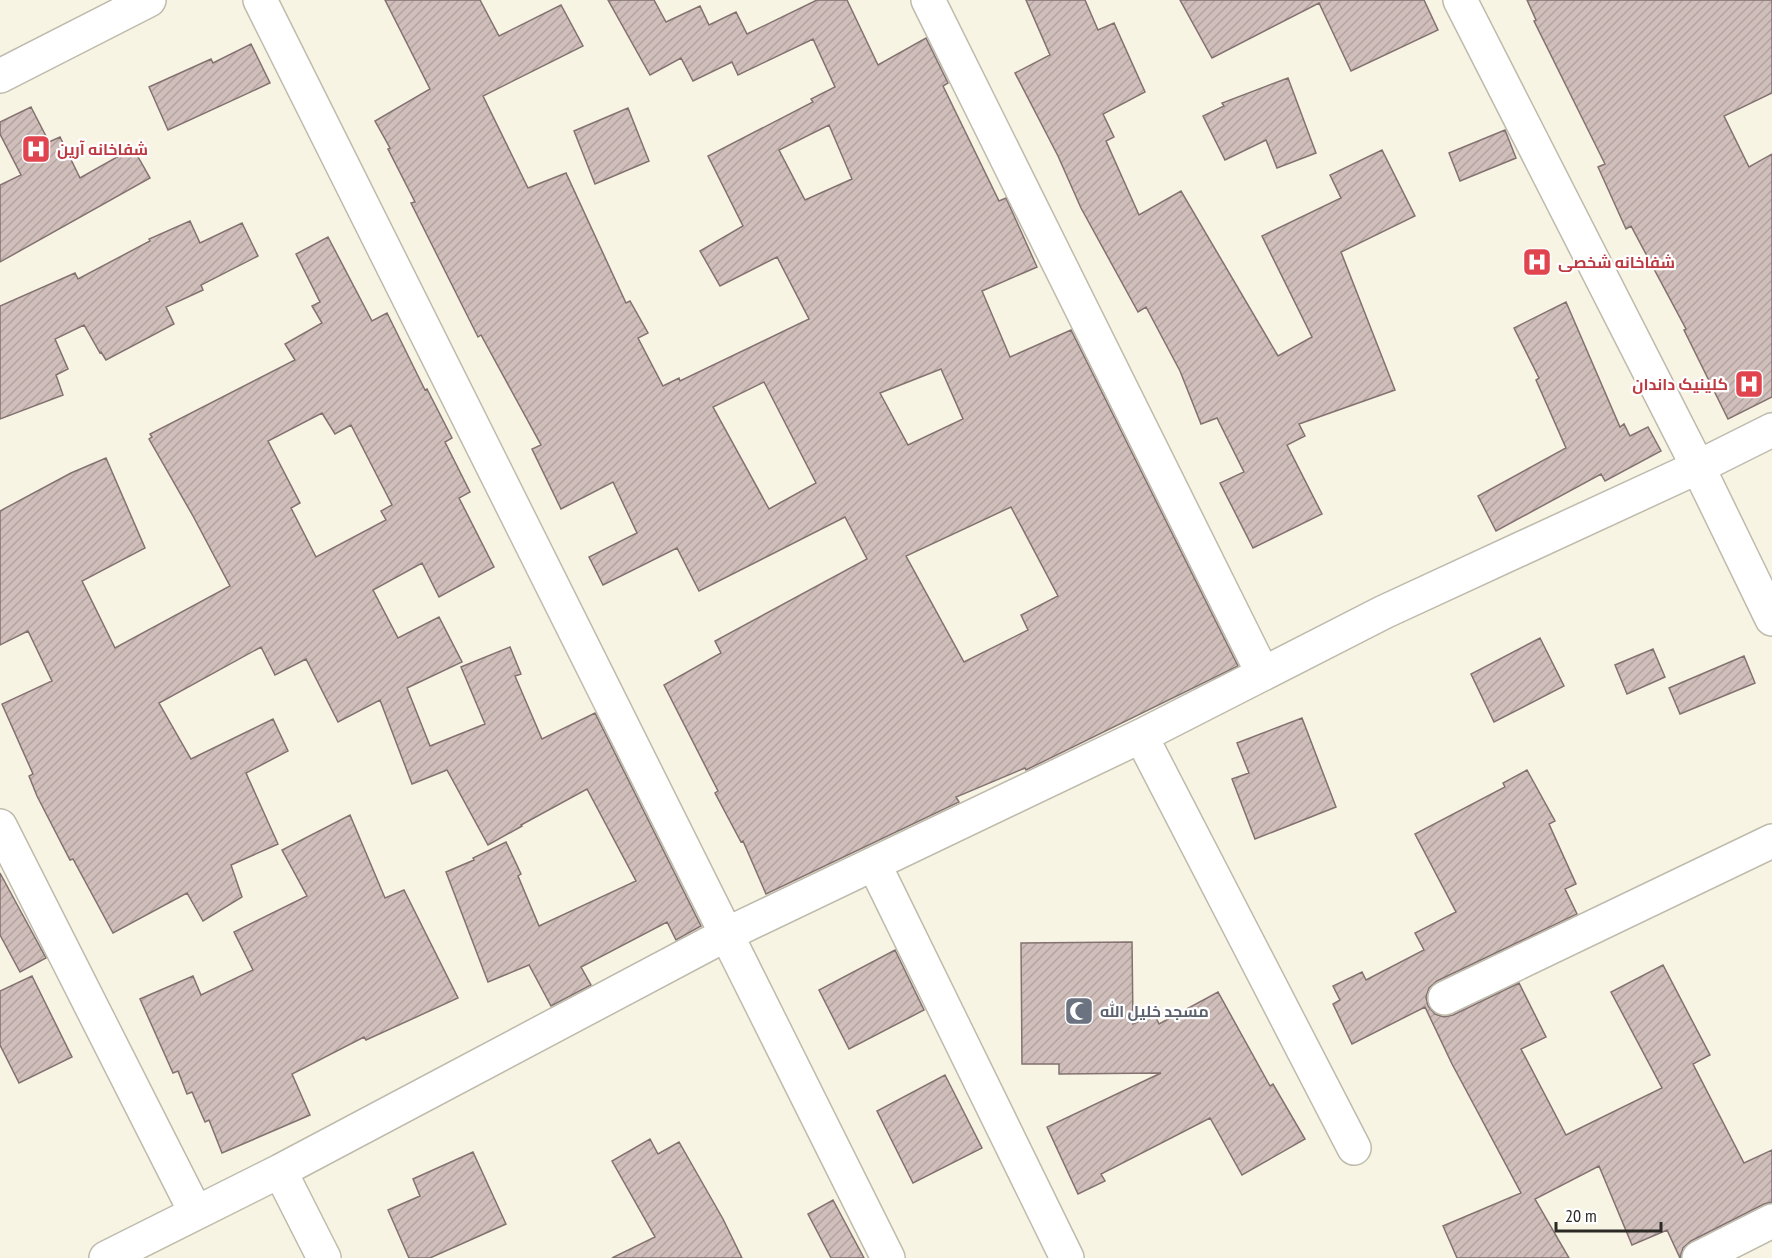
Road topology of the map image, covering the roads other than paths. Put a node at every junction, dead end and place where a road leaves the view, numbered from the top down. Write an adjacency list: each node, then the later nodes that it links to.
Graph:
1 (149, 0): 5 (street)
2 (260, 0): 14 (street)
3 (928, 0): 9 (street)
4 (1460, 0): 7 (street)
5 (0, 76)
6 (1772, 430): 7 (street)
7 (1698, 467): 8 (street); 9 (street)
8 (1772, 619)
9 (1263, 674): 10 (street)
10 (1141, 736): 13 (street); 16 (street)
11 (0, 826): 18 (street)
12 (1772, 841): 15 (street)
13 (874, 864): 14 (street); 23 (street)
14 (727, 934): 17 (street); 22 (street)
15 (1445, 998)
16 (1354, 1148)
17 (280, 1171): 18 (street); 21 (street)
18 (195, 1213): 20 (street)
19 (1772, 1221): 24 (street)
20 (106, 1258)
21 (324, 1258)
22 (888, 1258)
23 (1067, 1258)
24 (1699, 1258)

